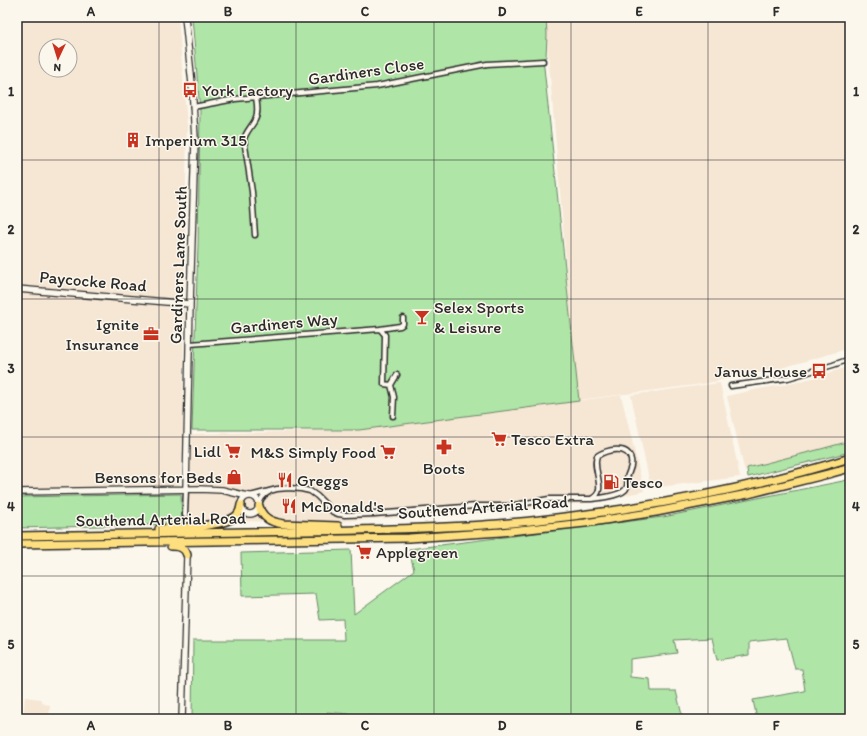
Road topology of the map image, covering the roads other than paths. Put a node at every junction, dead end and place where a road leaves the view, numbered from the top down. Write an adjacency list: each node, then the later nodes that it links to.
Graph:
1 (185, 17): 4 (street, Gardiners Lane South)
2 (543, 61): 3 (street, Gardiners Close)
3 (256, 97): 4 (street, Gardiners Close); 5 (street)
4 (194, 107): 7 (street, Gardiners Lane South)
5 (255, 235)
6 (17, 289): 7 (street, Paycocke Road)
7 (190, 304): 10 (street, Gardiners Lane South)
8 (403, 318): 9 (street, Gardiners Way)
9 (380, 329): 10 (street, Gardiners Way); 13 (street)
10 (190, 344): 18 (street, Gardiners Lane South)
11 (850, 359): 14 (street)
12 (398, 375): 13 (street)
13 (391, 385): 15 (street)
14 (731, 386)
15 (393, 416)
16 (850, 458): 27 (highway, Southend Arterial Road)
17 (850, 468): 30 (highway, Southend Arterial Road)
18 (186, 489): 20 (street); 21 (street); 26 (street, Gardiners Lane South)
19 (277, 489): 22 (street); 23 (street); 25 (street)
20 (227, 491): 22 (street); 24 (street)
21 (17, 492)
22 (250, 496): 24 (street); 25 (street)
23 (591, 499): 23 (street)
24 (241, 505): 25 (street); 28 (highway)
25 (259, 506): 27 (highway)
26 (185, 515)
27 (425, 529): 28 (highway, Southend Arterial Road)
28 (53, 535): 29 (highway, Southend Arterial Road)
29 (17, 536)
30 (282, 540): 32 (highway, Southend Arterial Road); 33 (highway)
31 (17, 544): 32 (highway, Southend Arterial Road)
32 (53, 544): 33 (highway)
33 (187, 555): 34 (street)
34 (182, 719)

